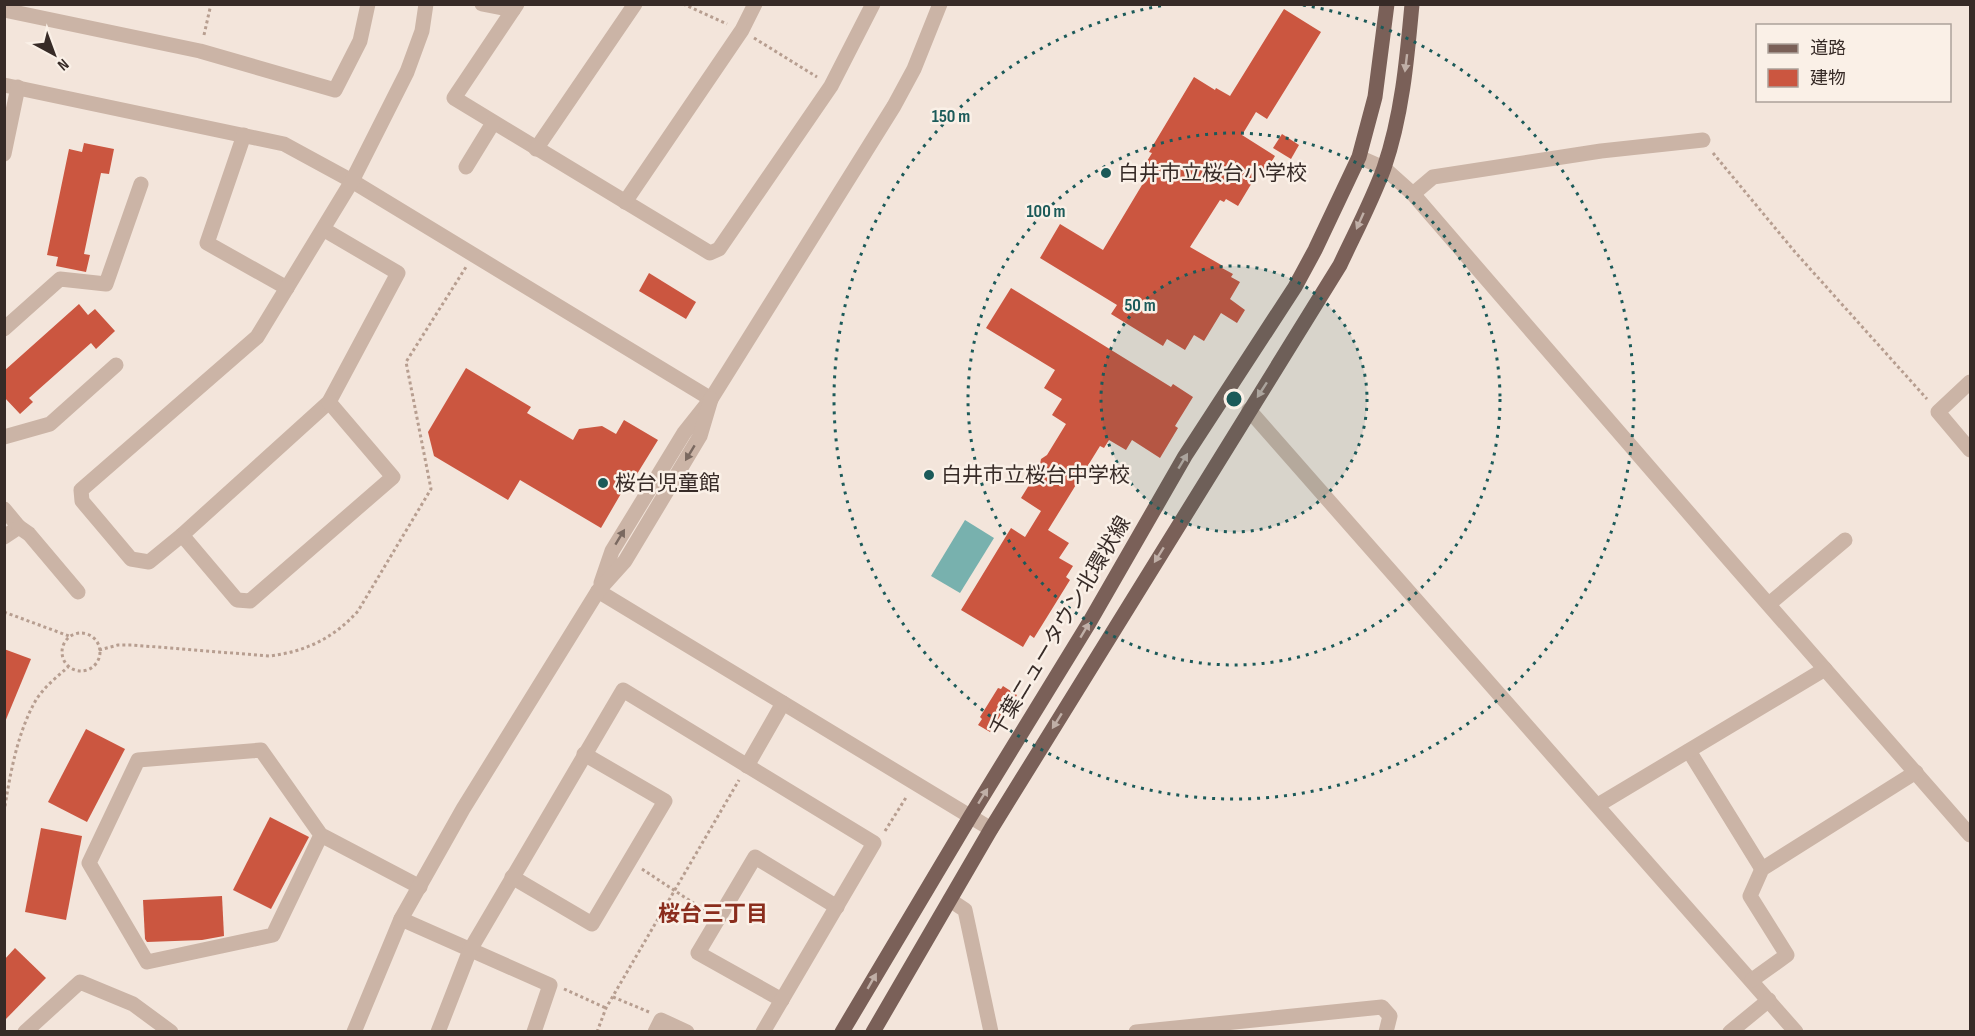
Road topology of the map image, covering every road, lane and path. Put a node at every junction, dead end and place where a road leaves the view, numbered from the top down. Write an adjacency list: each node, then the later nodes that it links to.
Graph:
1 (211, 4): 15 (path)
2 (368, 4): 15 (street)
3 (426, 4): 26 (street)
4 (482, 4): 12 (street)
5 (636, 4): 21 (street)
6 (683, 4): 14 (path)
7 (755, 4): 14 (street)
8 (873, 4): 17 (street)
9 (940, 4): 35 (street)
10 (1387, 4): 23 (main road, 千葉ニュータウン北環状線)
11 (1412, 4): 25 (main road, one-way to 25)
12 (515, 8): 18 (street)
13 (4, 10): 15 (street)
14 (742, 30): 17 (path); 29 (street)
15 (200, 51)
16 (11, 86): 19 (street); 22 (street)
17 (831, 86): 29 (street)
18 (493, 123): 21 (street); 24 (street)
19 (244, 135): 26 (street); 31 (street)
20 (1703, 140): 28 (street); 38 (path)
21 (536, 149): 29 (street)
22 (4, 154)
23 (1359, 157): 25 (street); 62 (main road, 千葉ニュータウン北環状線, one-way to 23)
24 (466, 167)
25 (1383, 168): 28 (street); 37 (main road, one-way to 37)
26 (352, 181): 30 (street); 35 (street)
27 (141, 184): 32 (street)
28 (1413, 194): 48 (street)
29 (625, 202)
30 (323, 229): 31 (street); 36 (street)
31 (287, 288): 43 (street)
32 (4, 329)
33 (116, 365): 39 (street)
34 (1971, 382): 38 (street)
35 (711, 399): 46 (street)
36 (329, 402): 43 (street); 43 (street)
37 (1249, 410): 60 (street); 63 (main road, one-way to 63)
38 (1938, 412): 40 (street)
39 (4, 437)
40 (1971, 450)
41 (4, 509): 42 (street)
42 (19, 527): 44 (street); 47 (street)
43 (182, 535)
44 (4, 537)
45 (1845, 540): 48 (street)
46 (598, 591): 53 (street); 70 (street)
47 (78, 592)
48 (1768, 604): 52 (street)
49 (4, 612): 50 (path)
50 (69, 636): 51 (path); 51 (path)
51 (68, 667): 58 (path)
52 (1825, 669): 54 (street); 57 (street)
53 (783, 702): 56 (street); 62 (street)
54 (1689, 751): 60 (street); 68 (street)
55 (584, 754): 56 (street); 67 (street); 69 (street)
56 (747, 766): 66 (street); 71 (path)
57 (1916, 772): 65 (street); 68 (street)
58 (6, 786): 61 (path)
59 (907, 796): 66 (path)
60 (1598, 805): 77 (street)
61 (4, 812)
62 (970, 817): 63 (street); 92 (main road, 千葉ニュータウン北環状線, one-way to 62)
63 (991, 829): 72 (main road)
64 (321, 835): 64 (street); 70 (street)
65 (1971, 835)
66 (874, 843): 73 (street)
67 (629, 861): 69 (street); 71 (path)
68 (1762, 869): 77 (street)
69 (512, 877): 76 (street)
70 (420, 887): 74 (street)
71 (675, 890): 75 (path); 79 (path)
72 (950, 900): 93 (main road); 94 (street)
73 (837, 907): 75 (street); 80 (street)
74 (402, 919): 76 (street); 86 (street)
75 (719, 919): 80 (street)
76 (470, 950): 78 (street); 87 (street)
77 (1752, 980): 81 (street)
78 (550, 985): 82 (path); 88 (street)
79 (613, 997): 82 (path); 83 (path)
80 (782, 1000): 91 (street)
81 (1769, 1000): 97 (street); 98 (street)
82 (606, 1008): 89 (path)
83 (658, 1026): 90 (street)
84 (25, 1032): 85 (street)
85 (171, 1032)
86 (354, 1032)
87 (438, 1032)
88 (534, 1032)
89 (597, 1032)
90 (687, 1032)
91 (763, 1032)
92 (842, 1032)
93 (873, 1032)
94 (991, 1032)
95 (1136, 1032): 96 (street)
96 (1386, 1032)
97 (1730, 1032)
98 (1796, 1032)

